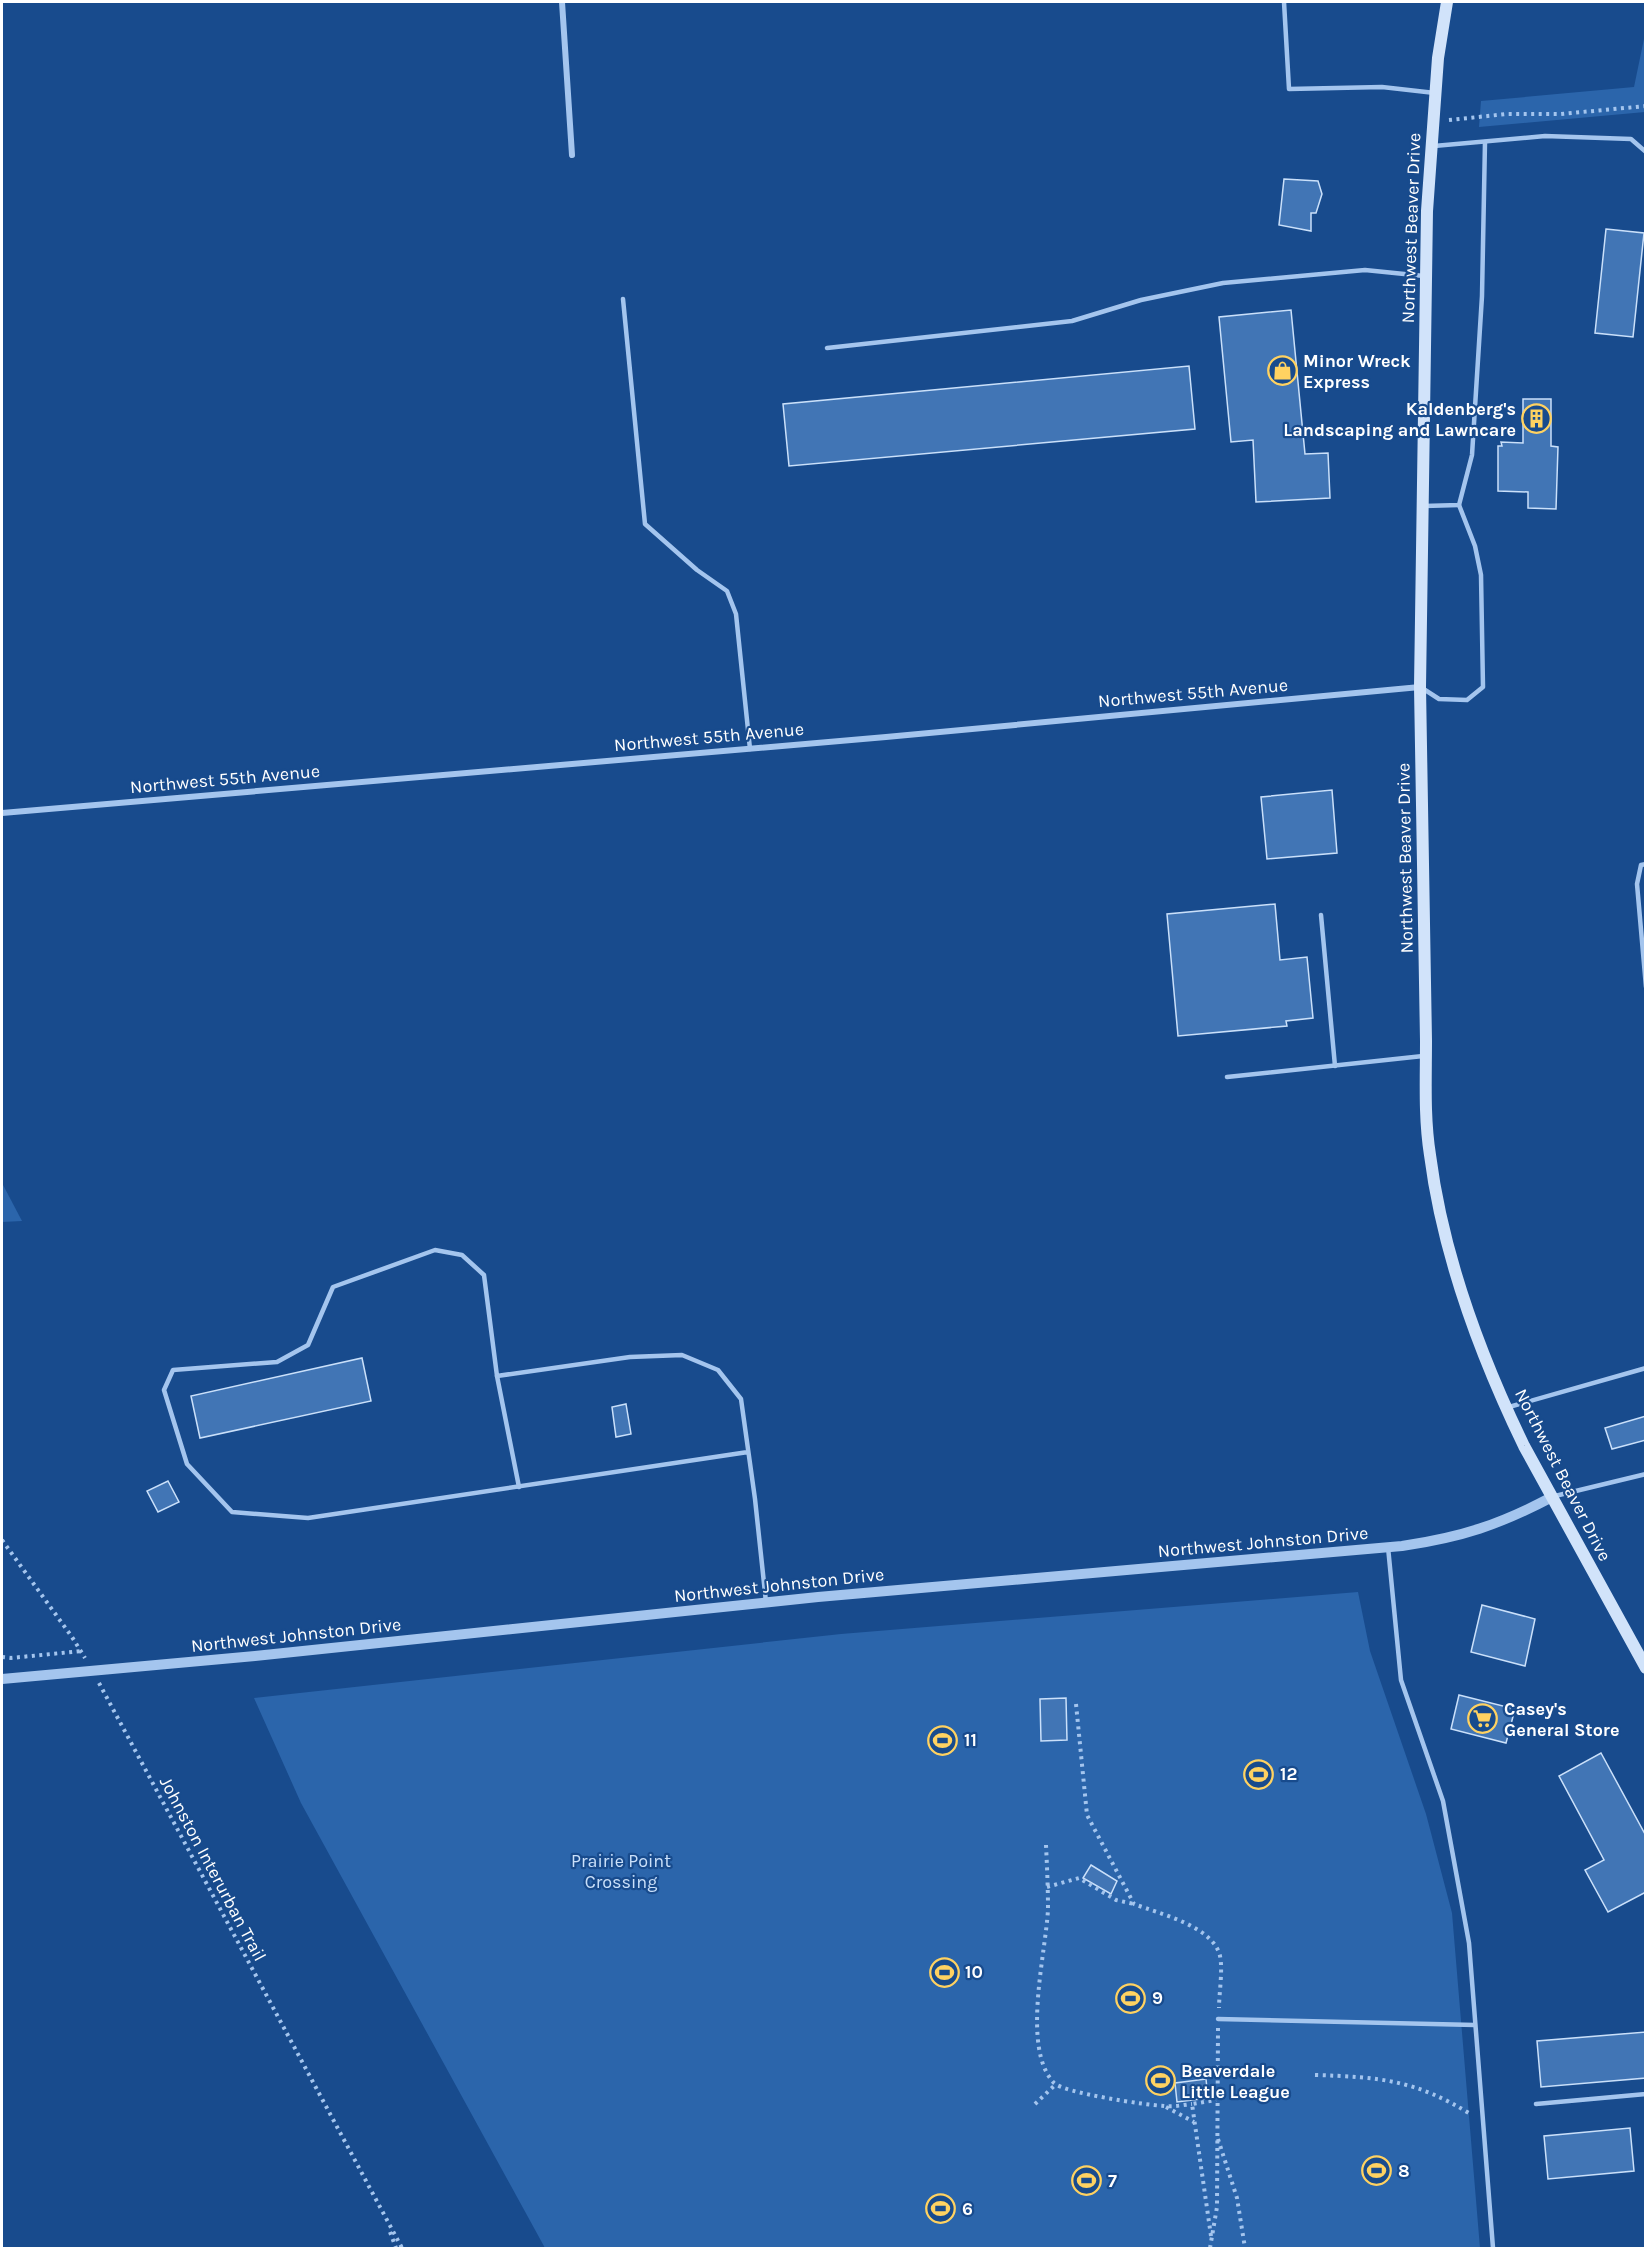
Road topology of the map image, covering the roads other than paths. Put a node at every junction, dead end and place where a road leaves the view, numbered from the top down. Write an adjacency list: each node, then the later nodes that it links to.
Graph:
1 (562, 2): 8 (street)
2 (1284, 2): 4 (lane)
3 (1447, 2): 4 (main road, Northwest Beaver Drive)
4 (1435, 93): 6 (main road, Northwest Beaver Drive)
5 (1485, 142): 6 (lane); 7 (lane); 12 (lane)
6 (1431, 146): 9 (main road, Northwest Beaver Drive)
7 (1646, 152)
8 (572, 155)
9 (1426, 276): 11 (lane); 13 (main road, Northwest Beaver Drive)
10 (623, 299): 15 (lane)
11 (827, 348)
12 (1459, 505): 13 (lane); 14 (lane)
13 (1423, 506): 14 (main road, Northwest Beaver Drive)
14 (1419, 687): 15 (street, Northwest 55th Avenue); 20 (main road, Northwest Beaver Drive)
15 (750, 749): 16 (street, Northwest 55th Avenue)
16 (2, 813)
17 (1646, 864): 19 (lane)
18 (1321, 915): 21 (lane)
19 (1646, 987)
20 (1426, 1056): 21 (lane); 25 (main road, Northwest Beaver Drive)
21 (1335, 1066): 22 (lane)
22 (1227, 1077)
23 (1646, 1368): 25 (lane)
24 (498, 1376): 26 (lane); 28 (lane); 28 (lane)
25 (1506, 1408): 29 (main road, Northwest Beaver Drive)
26 (748, 1452): 28 (lane); 31 (lane)
27 (1646, 1474): 29 (lane)
28 (519, 1487)
29 (1552, 1497): 30 (street, Northwest Johnston Drive); 32 (main road, Northwest Beaver Drive)
30 (1388, 1547): 31 (street, Northwest Johnston Drive); 35 (lane)
31 (766, 1602): 33 (street, Northwest Johnston Drive)
32 (1646, 1668)
33 (2, 1679)
34 (1218, 2019): 35 (lane)
35 (1475, 2025): 38 (lane)
36 (1646, 2094): 37 (lane)
37 (1536, 2104)
38 (1493, 2248)

